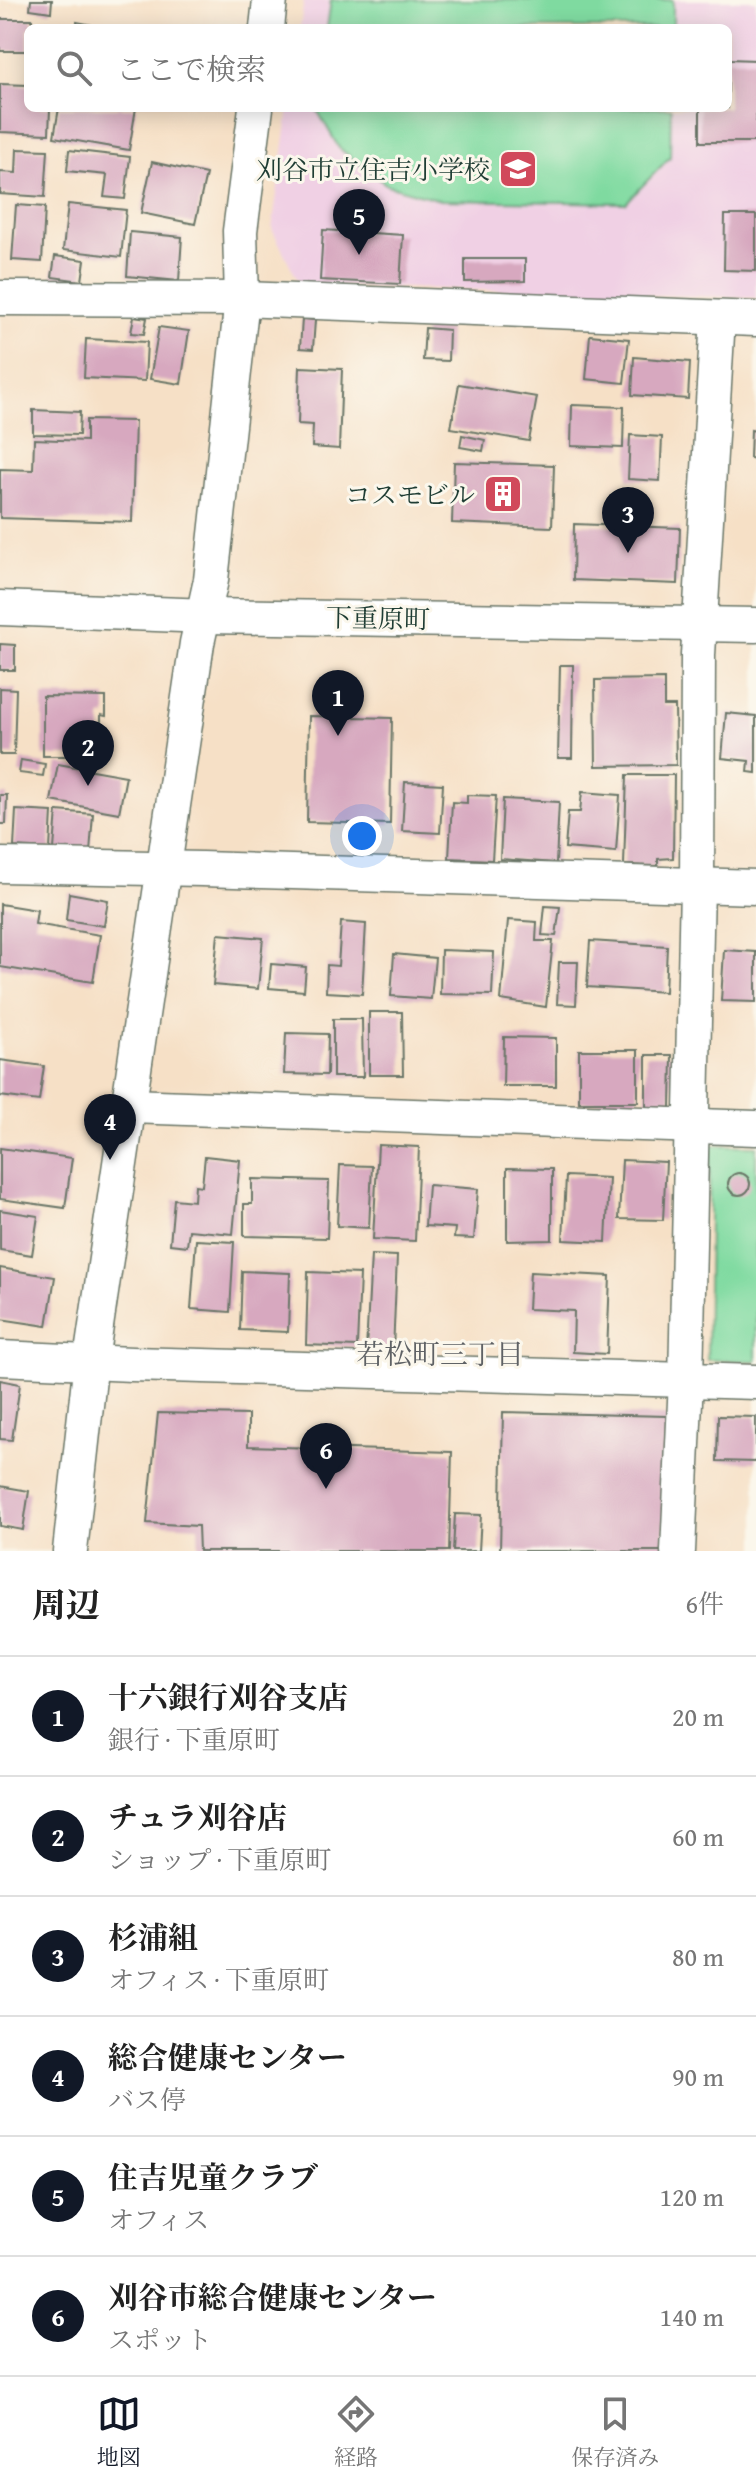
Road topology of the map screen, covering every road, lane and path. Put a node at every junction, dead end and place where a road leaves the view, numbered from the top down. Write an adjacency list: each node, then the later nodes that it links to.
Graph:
1 (270, 0): 2 (street)
2 (267, 24)
3 (255, 112): 5 (street)
4 (0, 298): 5 (street)
5 (242, 299): 6 (street); 9 (street)
6 (718, 318): 7 (street); 10 (street)
7 (756, 319)
8 (0, 608): 9 (street, 下重原町)
9 (202, 615): 10 (street, 下重原町); 13 (street)
10 (700, 623): 11 (street, 下重原町); 14 (street)
11 (756, 625)
12 (0, 865): 13 (street)
13 (164, 868): 14 (street); 16 (street)
14 (697, 886): 15 (street); 17 (street)
15 (756, 887)
16 (129, 1106): 17 (street); 20 (street)
17 (691, 1127): 18 (street); 21 (street)
18 (756, 1128)
19 (0, 1358): 20 (street)
20 (91, 1360): 21 (street); 23 (street)
21 (686, 1380): 22 (street); 24 (street)
22 (756, 1382)
23 (70, 1551)
24 (678, 1551)

